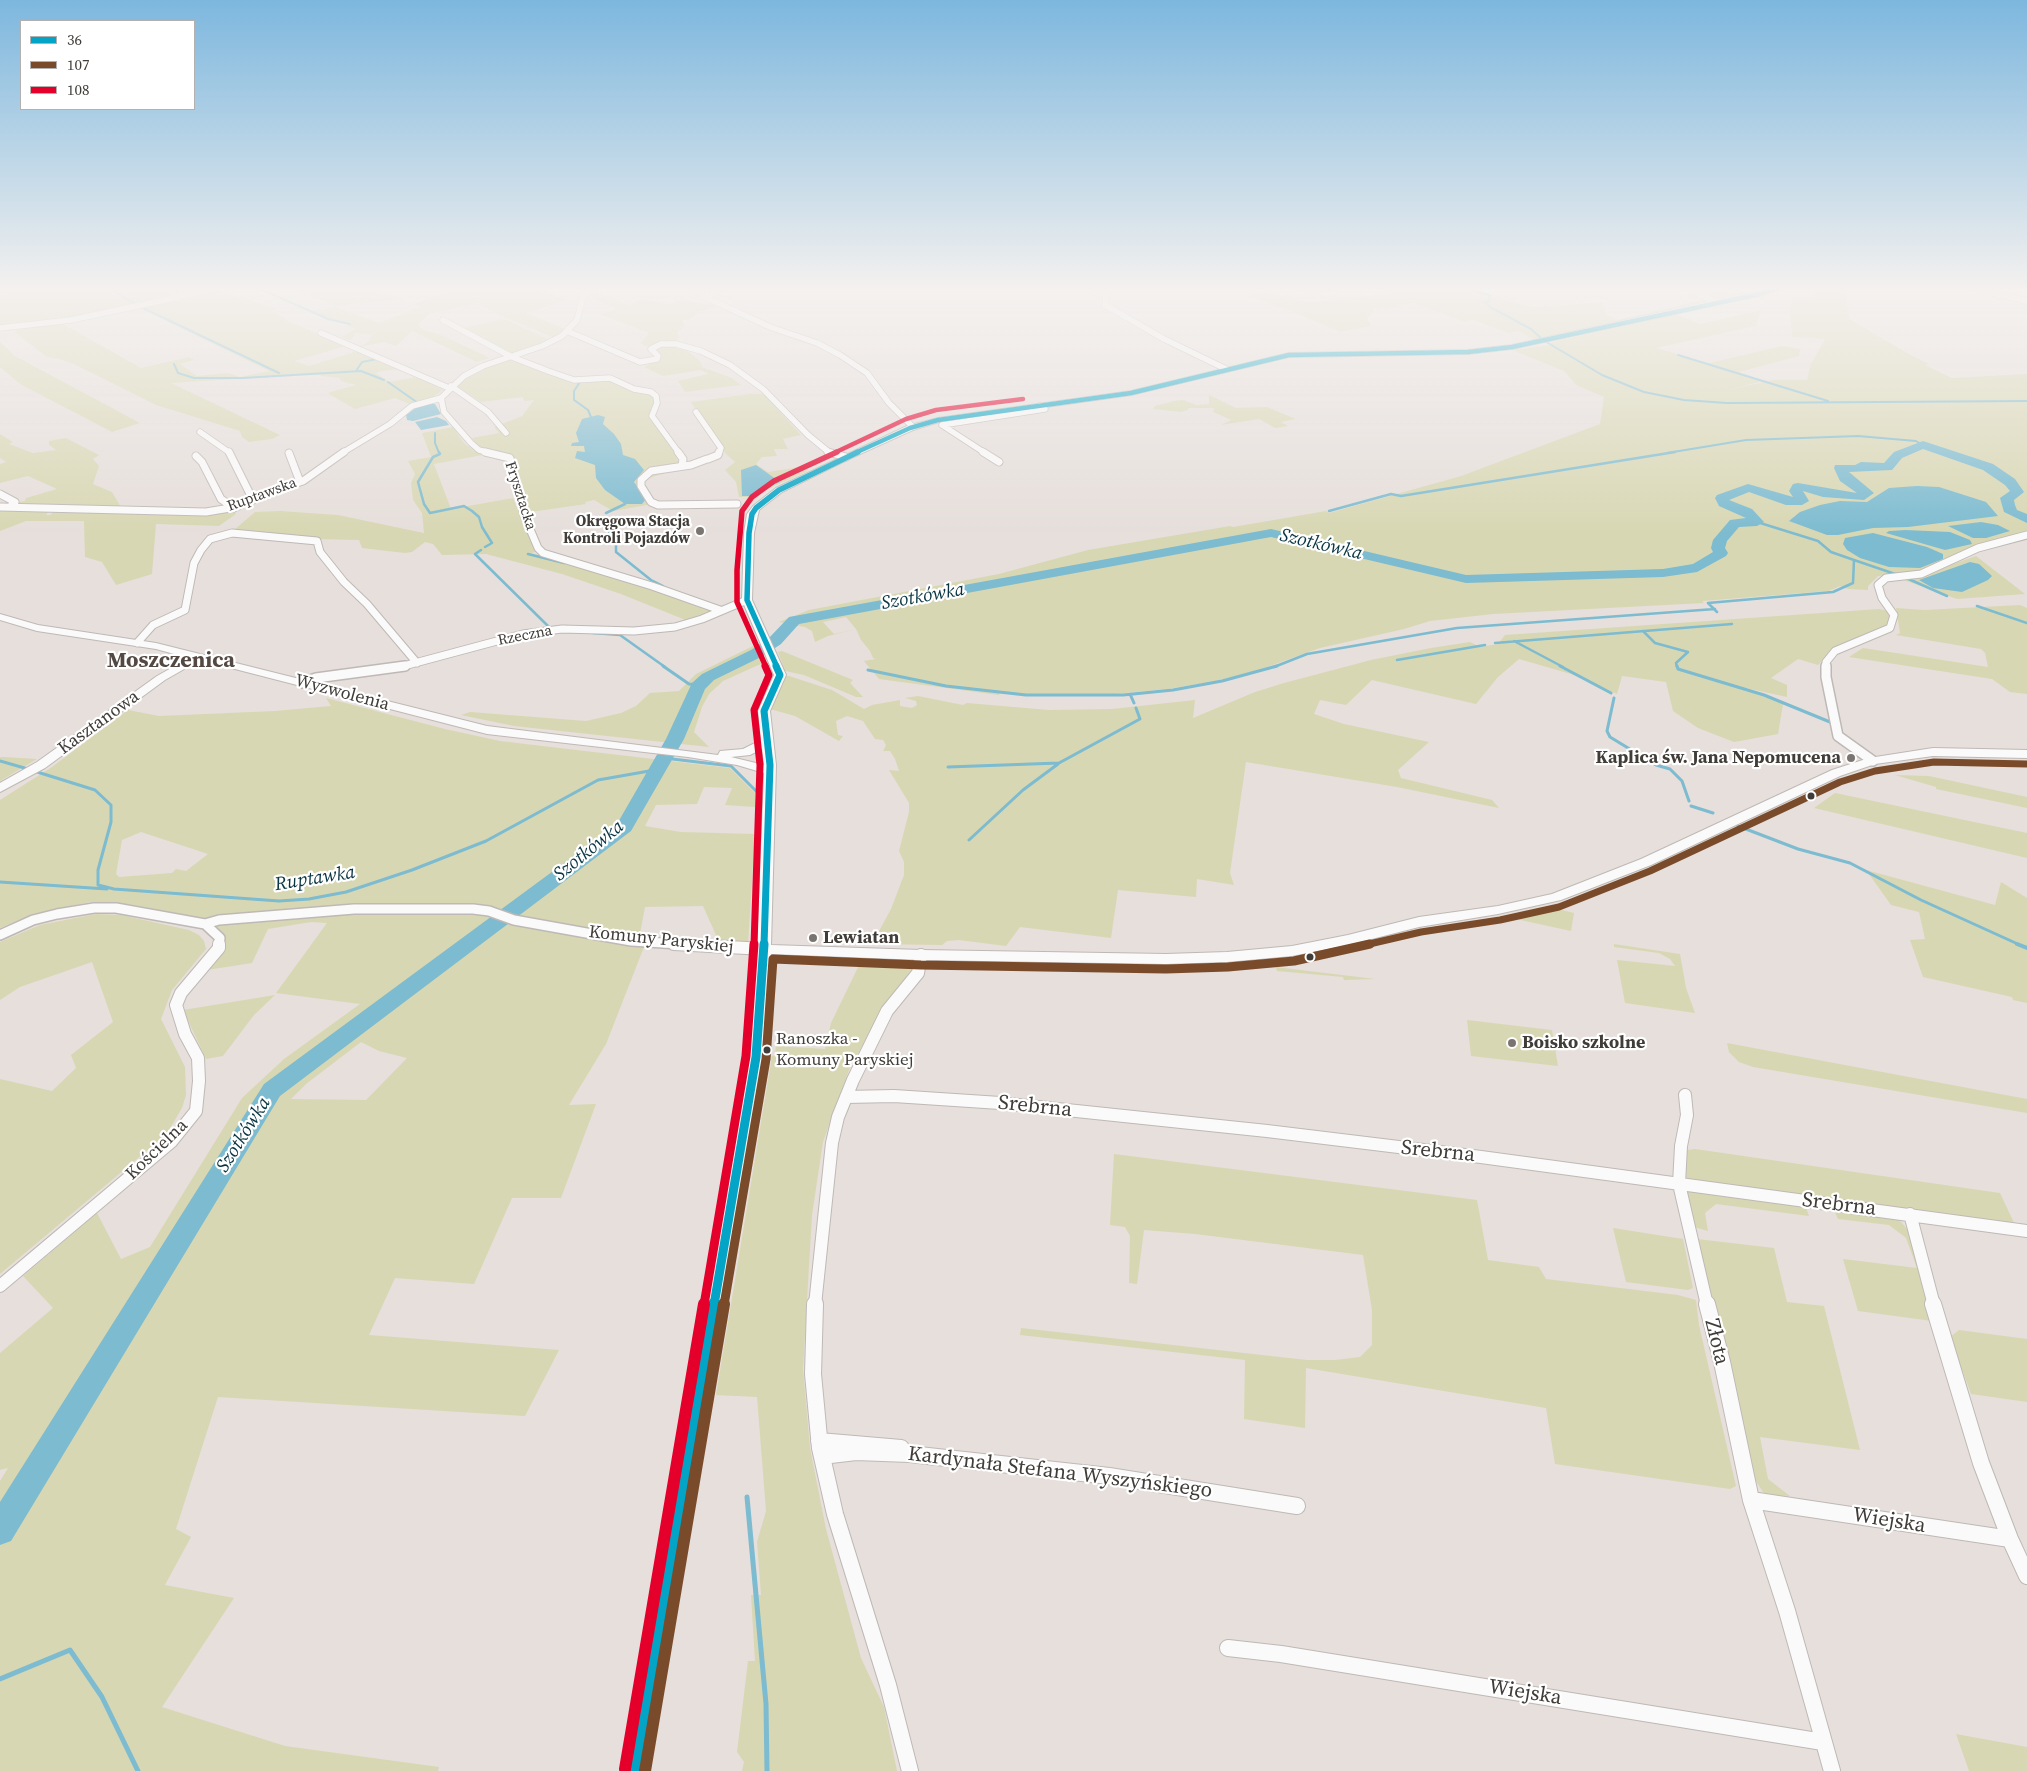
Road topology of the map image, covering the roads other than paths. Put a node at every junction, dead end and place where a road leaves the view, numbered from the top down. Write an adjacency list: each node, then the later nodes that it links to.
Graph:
1 (409, 370): 7 (street)
2 (477, 370): 7 (street)
3 (546, 370): 18 (street)
4 (736, 370): 16 (street)
5 (862, 370): 11 (street)
6 (1223, 370): 9 (street)
7 (450, 387): 8 (street); 13 (street)
8 (440, 398): 19 (street, Ruptawska); 28 (street, Frysztacka)
9 (1040, 406): 11 (street); 17 (street)
10 (696, 412): 18 (street)
11 (913, 427): 16 (street)
12 (200, 432): 21 (street)
13 (506, 432)
14 (289, 454): 19 (street)
15 (196, 456): 25 (street)
16 (846, 458): 27 (street)
17 (999, 462)
18 (682, 466): 22 (street)
19 (300, 482): 21 (street, Ruptawska)
20 (0, 494): 24 (street)
21 (252, 500): 25 (street, Ruptawska)
22 (737, 504)
23 (0, 507): 24 (street, Ruptawska)
24 (10, 508): 25 (street, Ruptawska)
25 (234, 508)
26 (2027, 535): 39 (street)
27 (747, 600): 28 (street, Rzeczna); 34 (street)
28 (720, 610): 32 (street, Rzeczna)
29 (0, 617): 30 (street, Wyzwolenia)
30 (137, 643): 31 (street, Wyzwolenia); 32 (street)
31 (198, 657): 33 (street, Wyzwolenia); 41 (street, Kasztanowa)
32 (417, 663): 33 (street, Rzeczna)
33 (302, 683): 35 (street, Wyzwolenia)
34 (769, 741): 37 (street); 38 (street)
35 (684, 753): 37 (street)
36 (2027, 754): 39 (street, Komuny Paryskiej)
37 (745, 757): 38 (street); 40 (street)
38 (770, 757): 40 (street)
39 (1873, 761): 45 (street, Komuny Paryskiej)
40 (770, 771): 44 (street)
41 (0, 788)
42 (205, 924): 43 (street); 44 (street, Komuny Paryskiej); 51 (street, Kościelna)
43 (0, 935)
44 (764, 949): 45 (street, Komuny Paryskiej); 59 (street)
45 (921, 955): 47 (street)
46 (1685, 1095): 48 (street, Złota)
47 (846, 1097): 48 (street, Srebrna); 52 (street)
48 (1679, 1184): 49 (street, Srebrna); 53 (street, Złota)
49 (1910, 1214): 50 (street, Srebrna); 55 (street)
50 (2027, 1231)
51 (0, 1286)
52 (821, 1449): 54 (street, Kardynała Stefana Wyszyńskiego); 60 (street)
53 (1752, 1500): 55 (street, Wiejska); 58 (street)
54 (1297, 1506)
55 (2010, 1539): 56 (street)
56 (2027, 1576)
57 (1228, 1648): 58 (street, Wiejska)
58 (1823, 1742): 61 (street)
59 (636, 1771)
60 (910, 1771)
61 (1832, 1771)

